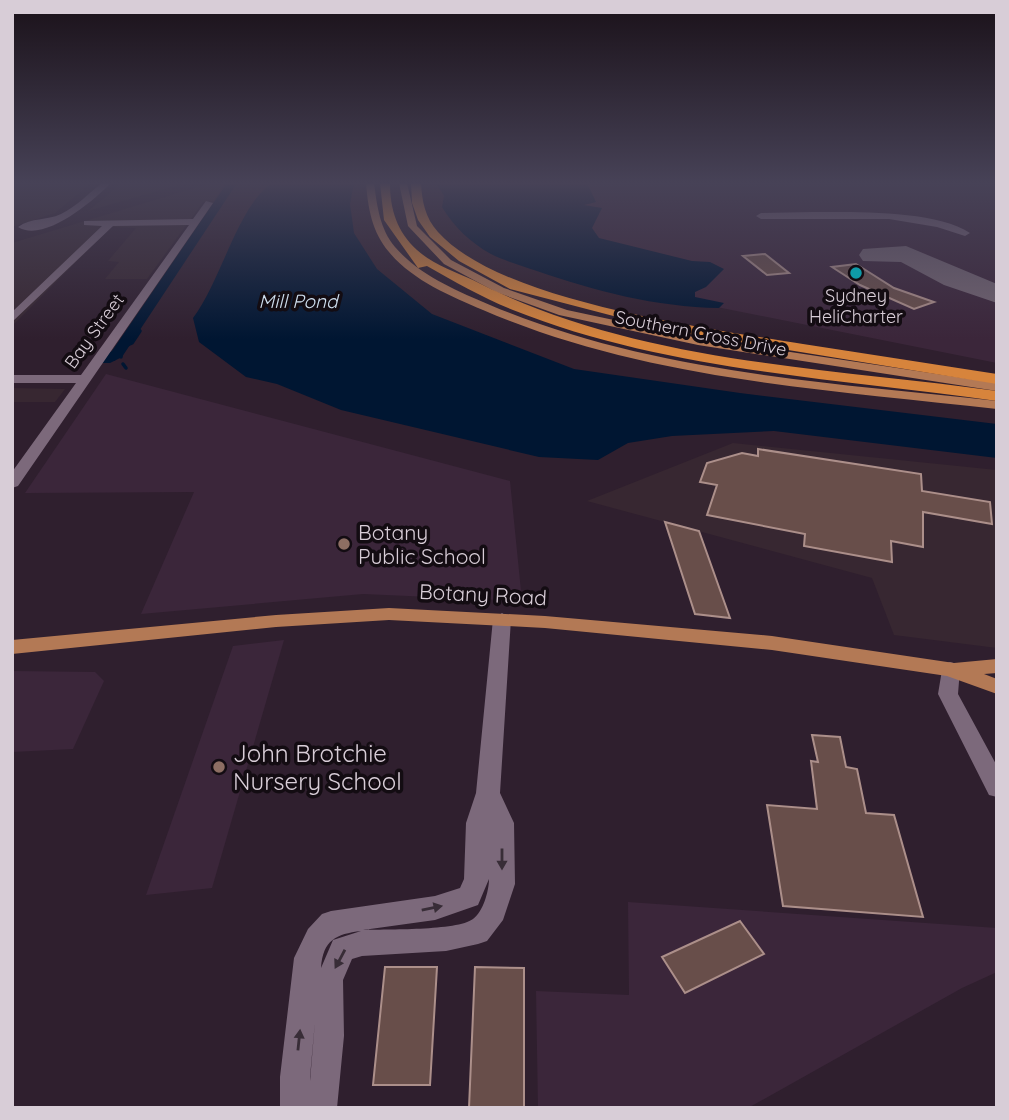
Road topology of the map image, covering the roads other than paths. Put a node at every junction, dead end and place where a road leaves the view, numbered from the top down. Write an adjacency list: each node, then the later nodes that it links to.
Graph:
1 (97, 235): 9 (street)
2 (187, 235): 12 (street, Bay Street)
3 (384, 235): 15 (main road)
4 (398, 235): 7 (highway)
5 (419, 235): 10 (main road)
6 (435, 235): 8 (highway)
7 (414, 254): 10 (highway, Southern Cross Drive); 15 (highway)
8 (503, 280): 10 (highway); 13 (highway, Southern Cross Drive)
9 (12, 319)
10 (751, 357): 14 (main road); 16 (highway, Southern Cross Drive)
11 (12, 379): 12 (street)
12 (83, 379): 18 (street, Bay Street)
13 (997, 379)
14 (997, 387)
15 (878, 391): 17 (main road)
16 (997, 396)
17 (997, 405)
18 (18, 465): 19 (street, Bay Street)
19 (12, 483)
20 (502, 619): 21 (main road, Botany Road); 23 (main road, Botany Road); 26 (street)
21 (12, 648)
22 (997, 666): 23 (main road, Botany Road)
23 (950, 669): 24 (main road, Botany Road); 25 (street)
24 (997, 687)
25 (997, 788)
26 (488, 793): 27 (street, one-way to 26); 28 (street, one-way to 28)
27 (295, 1108)
28 (322, 1108)

